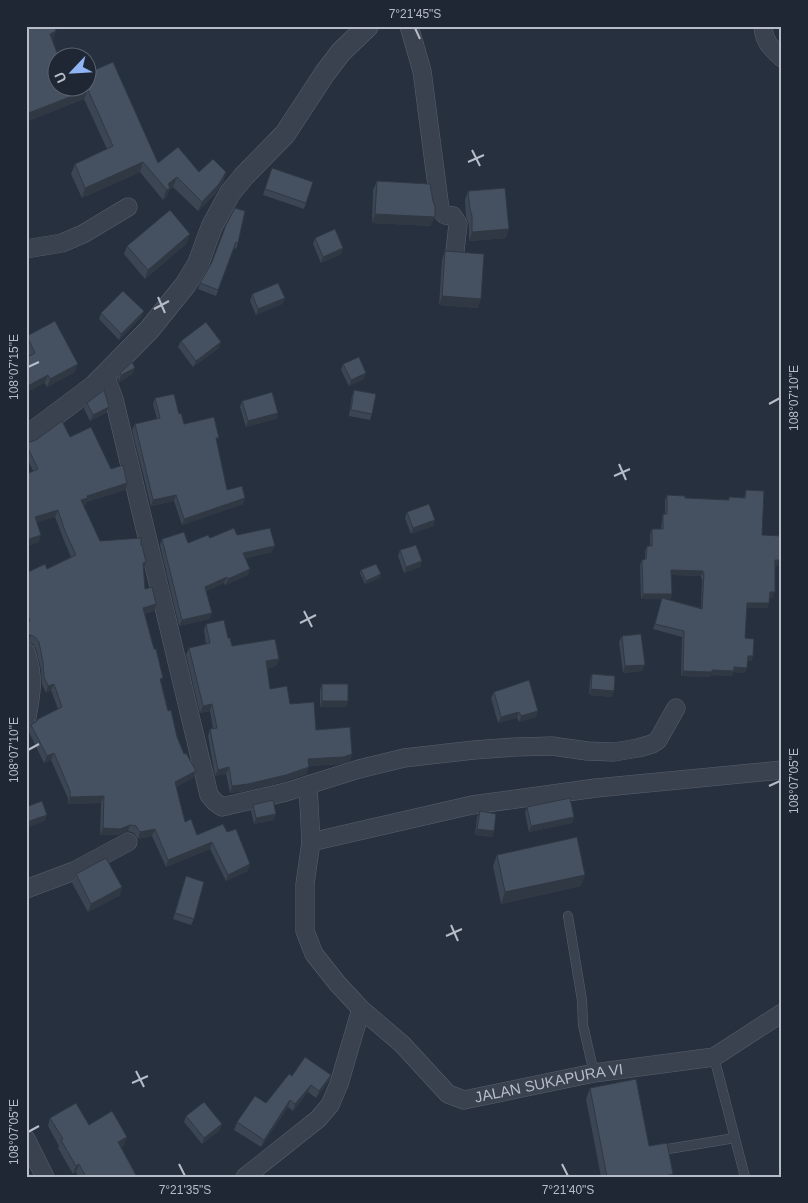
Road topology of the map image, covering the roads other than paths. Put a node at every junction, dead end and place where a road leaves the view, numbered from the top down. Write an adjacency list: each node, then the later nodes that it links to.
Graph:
1 (368, 26): 8 (street)
2 (409, 26): 7 (street)
3 (763, 26): 4 (street)
4 (782, 58)
5 (128, 207): 6 (street)
6 (26, 248)
7 (455, 250)
8 (105, 375): 9 (street); 14 (street)
9 (26, 436)
10 (26, 652): 12 (street)
11 (676, 708): 14 (street)
12 (26, 722)
13 (782, 770): 16 (street)
14 (308, 785): 16 (street, JALAN SUKAPURA VI)
15 (128, 842): 17 (street)
16 (310, 842): 19 (street, JALAN SUKAPURA VI)
17 (26, 889)
18 (568, 916): 22 (lane)
19 (361, 1009): 22 (street, JALAN SUKAPURA VI); 27 (street)
20 (782, 1013): 21 (street)
21 (714, 1057): 22 (street, JALAN SUKAPURA VI); 23 (lane)
22 (594, 1073)
23 (735, 1138): 25 (lane); 28 (lane)
24 (26, 1139): 26 (street)
25 (668, 1149)
26 (45, 1177)
27 (245, 1177)
28 (745, 1177)

